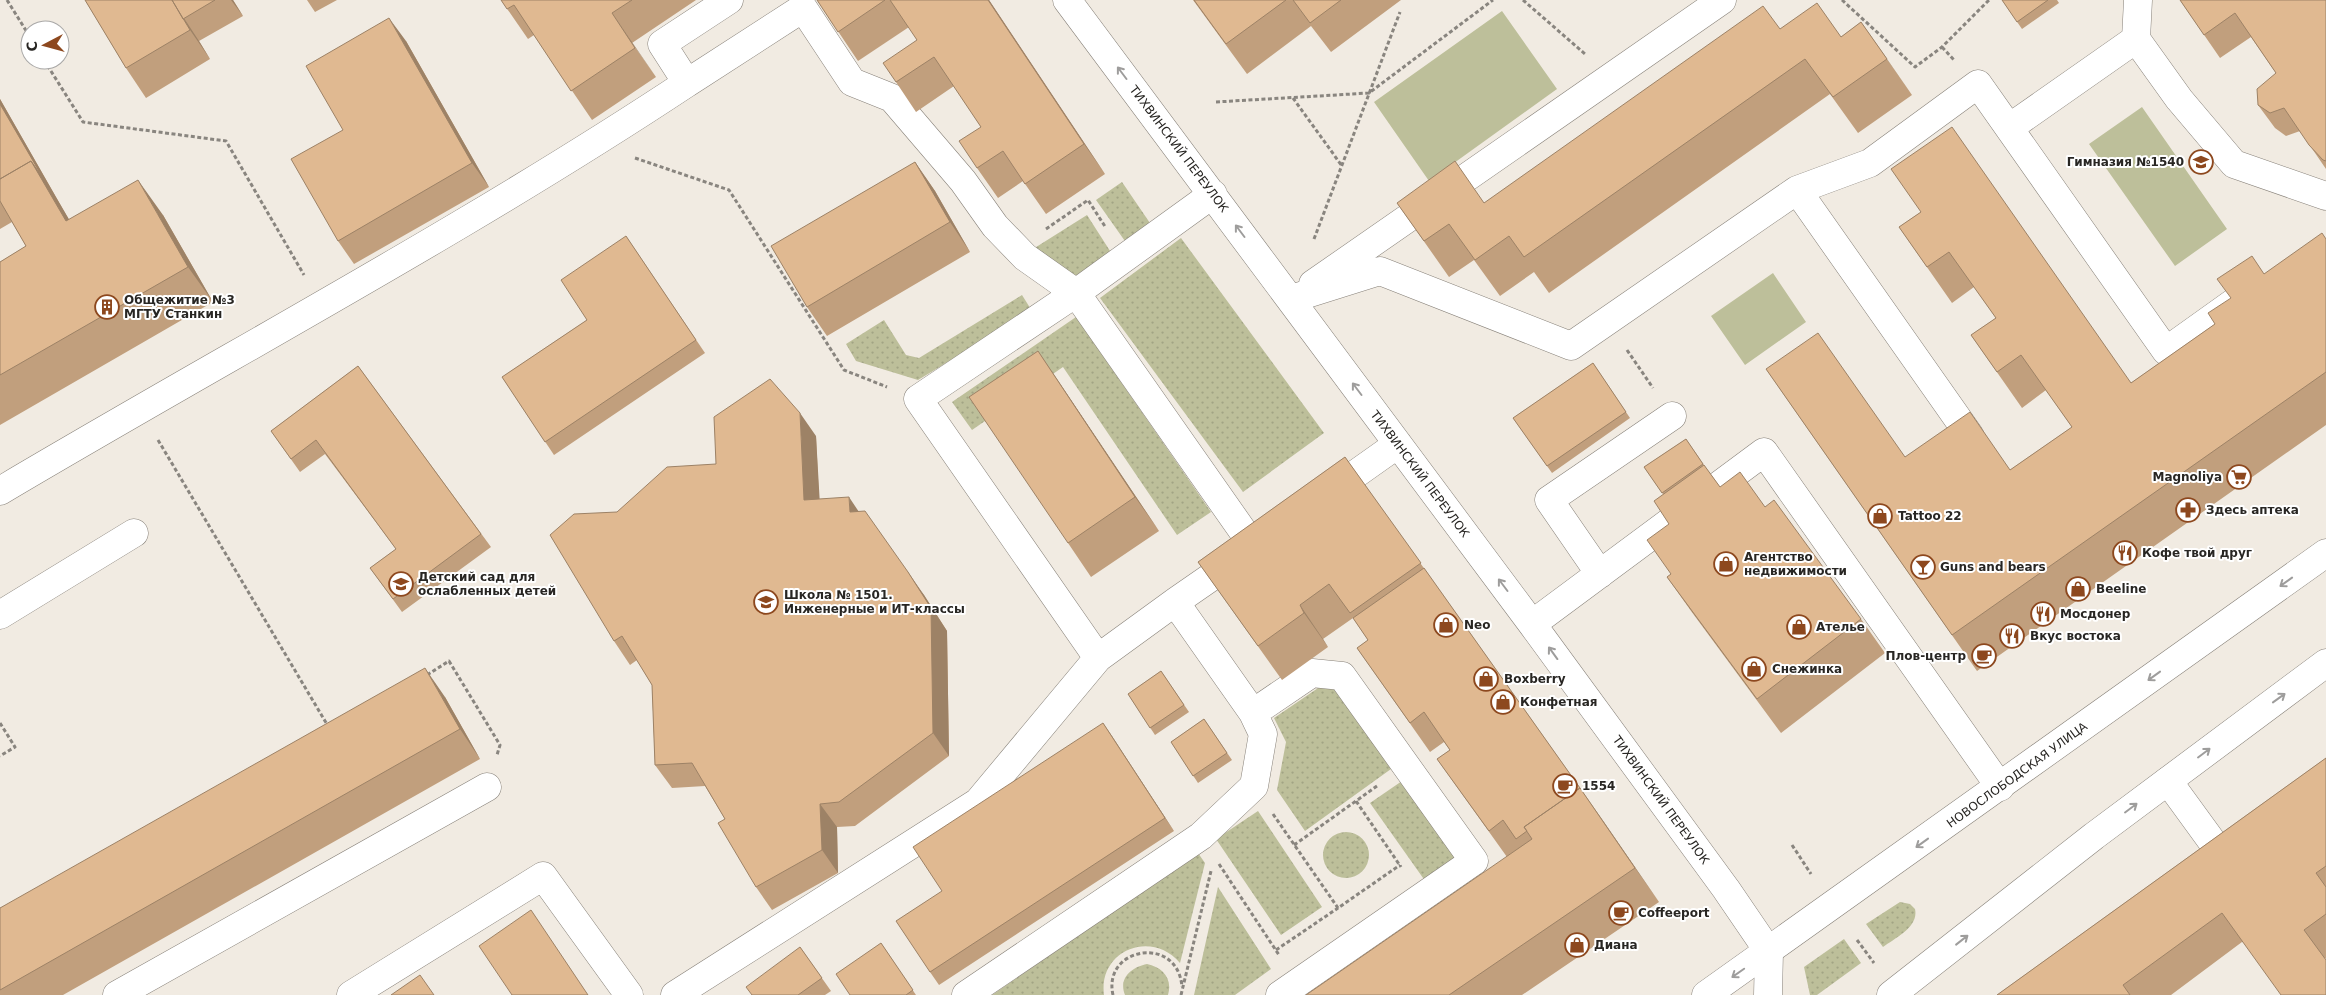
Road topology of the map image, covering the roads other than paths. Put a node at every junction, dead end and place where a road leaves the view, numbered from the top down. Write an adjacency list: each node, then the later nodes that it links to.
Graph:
1 (729, 0): 6 (main road)
2 (1067, 0): 9 (main road, ТИХВИНСКИЙ ПЕРЕУЛОК, one-way to 2)
3 (1722, 0): 13 (main road)
4 (2138, 0): 5 (main road)
5 (2136, 39): 7 (main road); 10 (main road)
6 (687, 83): 12 (main road); 17 (main road)
7 (2009, 128): 8 (main road); 11 (main road)
8 (1797, 190): 13 (main road); 15 (main road)
9 (1213, 194): 12 (main road); 13 (main road, ТИХВИНСКИЙ ПЕРЕУЛОК, one-way to 9)
10 (2326, 196)
11 (2263, 282)
12 (1076, 294): 21 (main road); 27 (main road)
13 (1291, 299): 16 (main road, ТИХВИНСКИЙ ПЕРЕУЛОК, one-way to 13)
14 (1672, 416): 23 (main road)
15 (1970, 436)
16 (1398, 444): 18 (main road); 26 (main road, ТИХВИНСКИЙ ПЕРЕУЛОК, one-way to 16)
17 (0, 491)
18 (1309, 508)
19 (1277, 530): 21 (main road)
20 (134, 533): 25 (main road)
21 (1254, 547): 24 (main road)
22 (2326, 553): 32 (main road, НОВОСЛОБОДСКАЯ УЛИЦА, one-way to 32)
23 (1600, 574): 26 (main road); 32 (main road)
24 (1174, 602): 27 (main road); 29 (main road)
25 (0, 615)
26 (1532, 624): 34 (main road, ТИХВИНСКИЙ ПЕРЕУЛОК, one-way to 26)
27 (1098, 658): 39 (main road)
28 (2326, 664): 30 (main road, one-way to 28)
29 (1253, 713): 35 (main road); 40 (main road)
30 (2168, 781): 33 (main road); 43 (main road, one-way to 30)
31 (487, 786): 36 (main road)
32 (2000, 787): 34 (main road, НОВОСЛОБОДСКАЯ УЛИЦА, one-way to 34)
33 (2232, 869)
34 (1769, 952): 41 (main road, НОВОСЛОБОДСКАЯ УЛИЦА, one-way to 41); 42 (main road)
35 (1288, 989)
36 (117, 995)
37 (351, 995): 38 (main road)
38 (629, 995)
39 (676, 995)
40 (966, 995)
41 (1706, 995)
42 (1768, 995)
43 (1891, 995)

